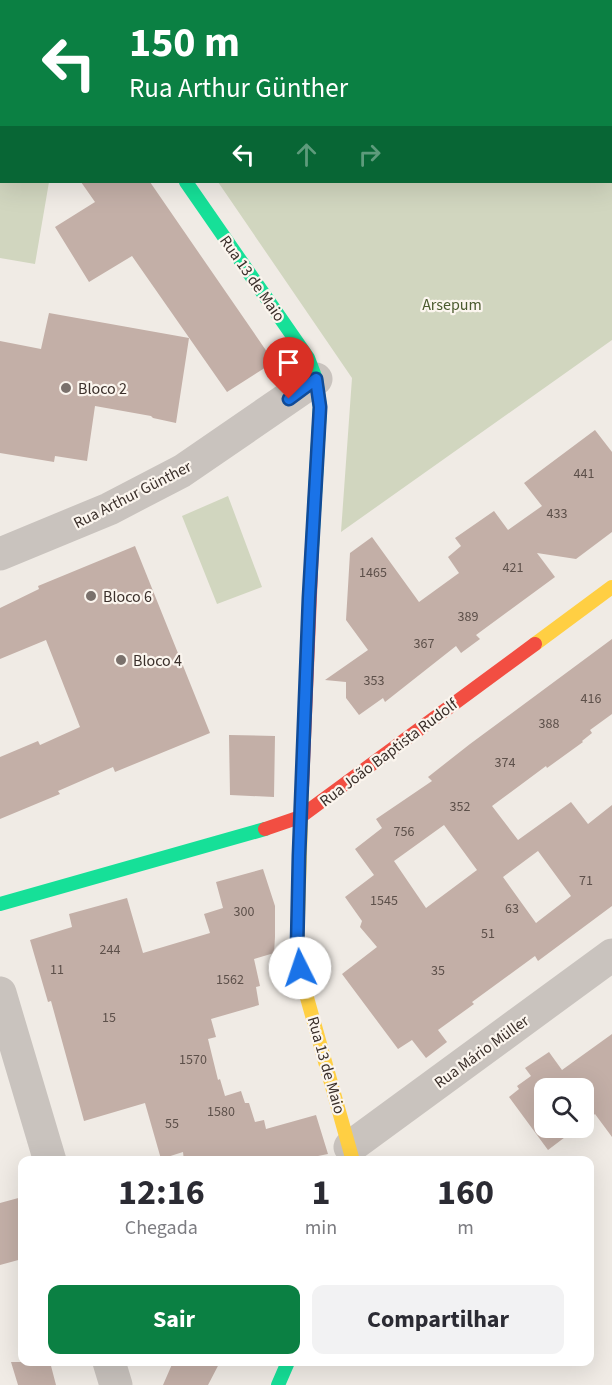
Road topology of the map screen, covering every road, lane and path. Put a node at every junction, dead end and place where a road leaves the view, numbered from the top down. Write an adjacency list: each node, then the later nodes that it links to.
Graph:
1 (187, 183): 2 (main road, Rua 13 de Maio)
2 (316, 379): 3 (street, Rua Arthur Günther); 5 (main road, Rua 13 de Maio)
3 (0, 554)
4 (612, 587): 5 (main road, Rua João Baptista Rudolf)
5 (300, 818): 6 (main road, Rua João Baptista Rudolf); 9 (main road, Rua 13 de Maio)
6 (0, 904)
7 (612, 955): 9 (street, Rua Mário Müller)
8 (0, 993): 10 (street)
9 (352, 1154)
10 (49, 1156)
11 (110, 1366): 13 (street)
12 (286, 1366): 14 (main road)
13 (116, 1385)
14 (278, 1385)

